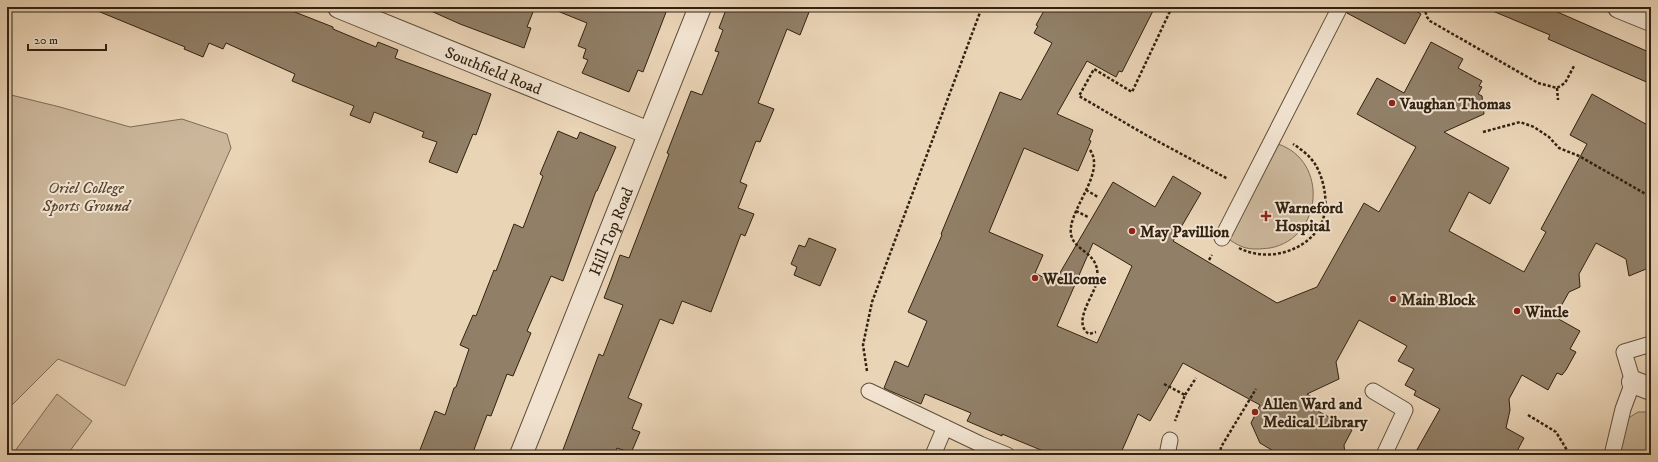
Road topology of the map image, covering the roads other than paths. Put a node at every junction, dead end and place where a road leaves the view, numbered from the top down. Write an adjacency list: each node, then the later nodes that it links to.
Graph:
1 (339, 7): 6 (street, Southfield Road)
2 (700, 7): 6 (street, Hill Top Road)
3 (1340, 7): 7 (lane)
4 (1619, 7): 5 (street)
5 (1651, 20)
6 (649, 133): 14 (street, Hill Top Road)
7 (1222, 238)
8 (1651, 344): 9 (lane)
9 (1642, 386): 19 (lane)
10 (869, 391): 12 (lane)
11 (1373, 392): 18 (lane)
12 (945, 427): 15 (lane); 16 (lane)
13 (1170, 440): 17 (lane)
14 (521, 455)
15 (933, 455)
16 (1007, 455)
17 (1167, 455)
18 (1384, 455)
19 (1612, 455)

